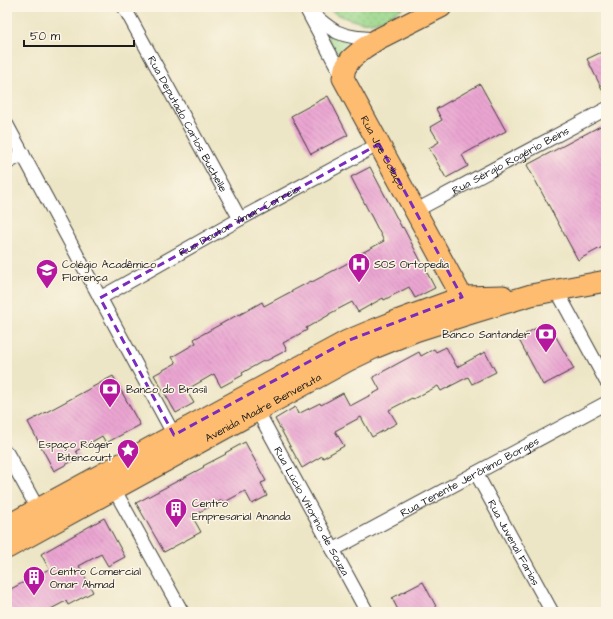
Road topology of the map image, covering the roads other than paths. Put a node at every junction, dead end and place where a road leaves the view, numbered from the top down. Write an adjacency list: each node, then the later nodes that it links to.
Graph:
1 (124, 7): 12 (street, Rua Deputado Carlos Buchelle)
2 (441, 7): 4 (main road)
3 (306, 8): 4 (street); 5 (street, Rua Joe Collaço)
4 (378, 39): 5 (main road)
5 (343, 78): 8 (main road, Rua Joe Collaço)
6 (606, 109): 11 (street, Rua Sérgio Rogério Beins)
7 (7, 125): 9 (street)
8 (379, 144): 11 (main road, Rua Joe Collaço); 12 (street, Rua Doutor Ylmar Correia)
9 (23, 154): 10 (street); 17 (street)
10 (7, 163)
11 (415, 211): 16 (main road, Rua Joe Collaço)
12 (240, 219): 17 (street, Rua Doutor Ylmar Correia)
13 (606, 281): 14 (main road, Avenida Madre Benvenuta)
14 (556, 290): 15 (main road, Avenida Madre Benvenuta); 18 (street)
15 (531, 295): 16 (main road, Avenida Madre Benvenuta); 20 (main road, Avenida Madre Benvenuta)
16 (462, 297): 21 (main road, Avenida Madre Benvenuta)
17 (100, 298): 21 (street)
18 (606, 380)
19 (606, 403): 23 (street, Rua Tenente Jerônimo Borges)
20 (257, 410): 24 (main road, Avenida Madre Benvenuta); 28 (street, Rua Lúcio Vitorino de Souza)
21 (174, 435): 25 (main road, Avenida Madre Benvenuta)
22 (7, 453): 25 (street)
23 (476, 472): 28 (street, Rua Tenente Jerônimo Borges); 31 (street, Rua Juvenal Farias)
24 (114, 489): 27 (main road, Avenida Madre Benvenuta); 29 (street)
25 (38, 509): 26 (main road, Avenida Madre Benvenuta)
26 (7, 526)
27 (7, 548)
28 (333, 550): 30 (street, Rua Lúcio Vitorino de Souza)
29 (182, 612)
30 (367, 612)
31 (552, 612)

